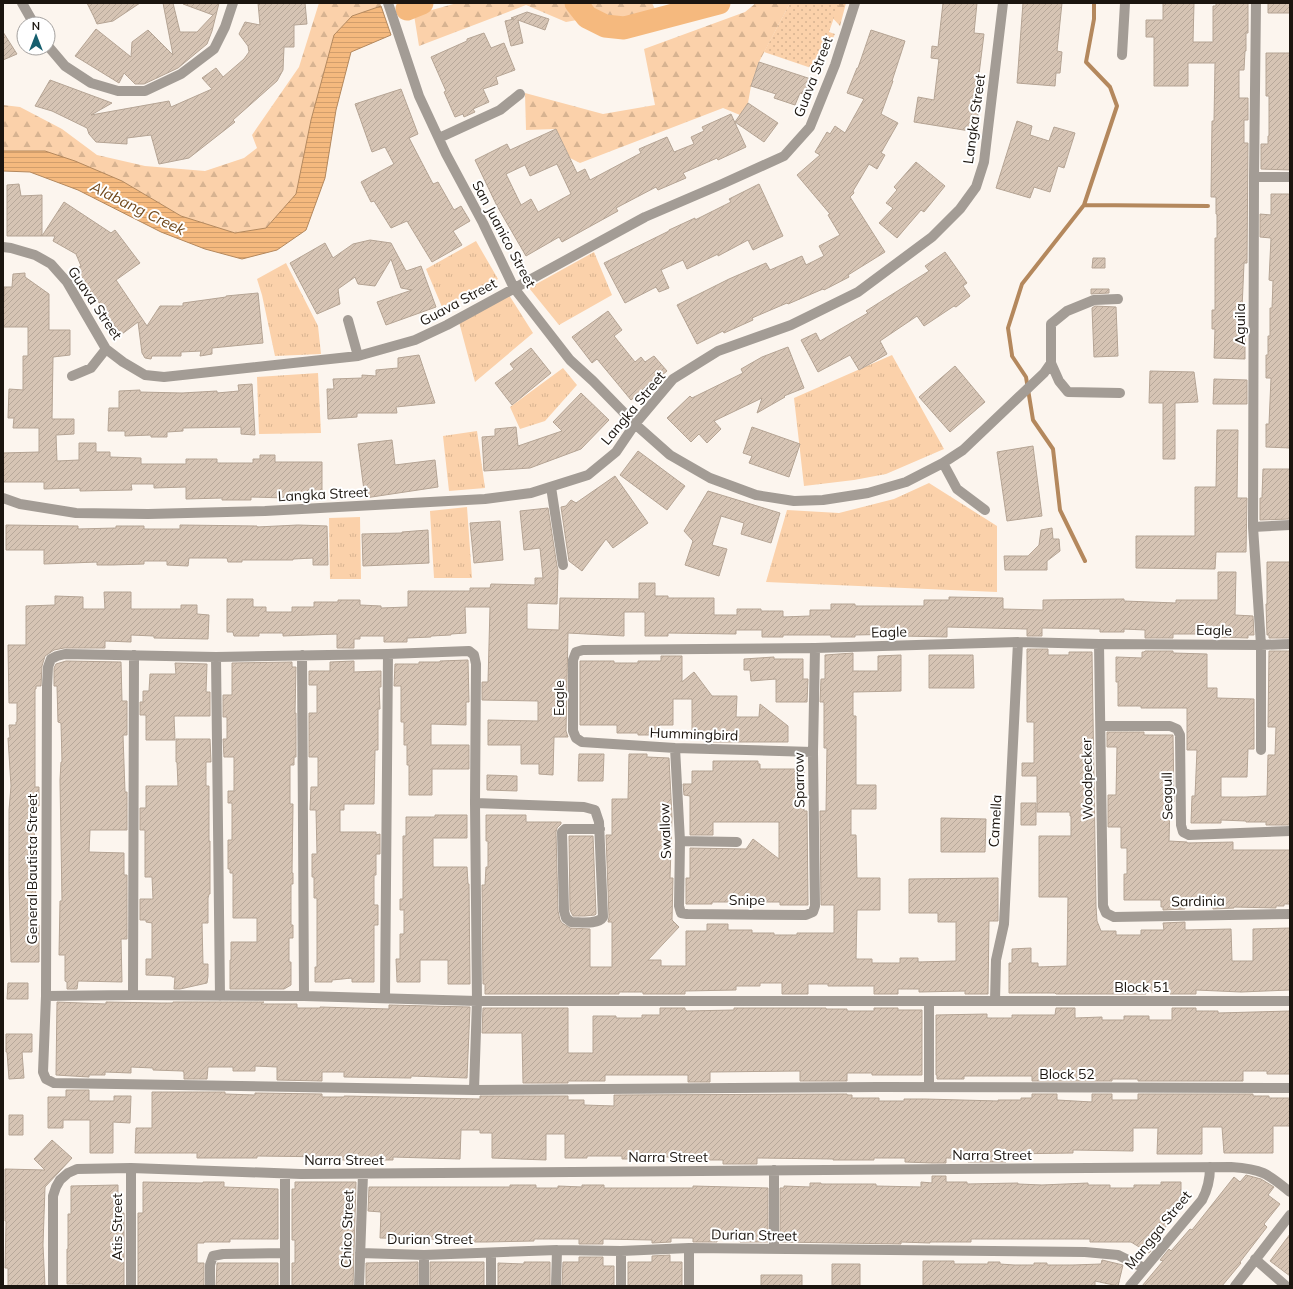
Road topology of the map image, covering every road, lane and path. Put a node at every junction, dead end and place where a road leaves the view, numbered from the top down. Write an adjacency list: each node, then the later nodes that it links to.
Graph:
1 (22, 3): 8 (street)
2 (233, 3): 9 (street)
3 (388, 3): 12 (street, San Juanico Street)
4 (855, 3): 16 (street, Guava Street)
5 (1003, 3): 24 (street, Langka Street)
6 (1125, 3): 10 (street)
7 (1256, 3): 13 (street, Aguila)
8 (29, 16)
9 (56, 55)
10 (1122, 55)
11 (520, 94): 12 (street)
12 (438, 138): 16 (street, San Juanico Street)
13 (1254, 177): 14 (street); 30 (street, Aguila)
14 (1290, 177)
15 (3, 248): 19 (street, Guava Street)
16 (514, 288): 20 (street, Guava Street); 24 (street, San Juanico Street)
17 (1118, 299): 21 (street)
18 (348, 320): 20 (street)
19 (106, 349): 20 (street, Guava Street); 22 (street)
20 (358, 356)
21 (1051, 363): 23 (street); 25 (street, San Juanico Street)
22 (72, 376)
23 (1120, 393)
24 (635, 424): 25 (street, San Juanico Street); 26 (street, Langka Street)
25 (944, 463): 28 (street)
26 (551, 487): 27 (street, Langka Street); 31 (street)
27 (3, 498)
28 (985, 510)
29 (1290, 525): 30 (street)
30 (1253, 528): 35 (street, Aguila)
31 (564, 565)
32 (1018, 642): 33 (street, Eagle); 36 (street, Eagle); 60 (street, Camella)
33 (1099, 644): 35 (street, Eagle); 41 (street, Woodpecker)
34 (1290, 644): 35 (street, Eagle)
35 (1261, 645): 44 (street, Aguila)
36 (815, 648): 42 (street, Eagle); 45 (street, Sparrow)
37 (388, 654): 39 (street); 46 (street); 59 (street)
38 (134, 655): 40 (street); 55 (street); 56 (street, General Bautista Street)
39 (302, 655): 40 (street); 58 (street)
40 (216, 657): 57 (street)
41 (1101, 726): 48 (street, Seagull); 53 (street, Woodpecker)
42 (576, 738): 43 (street, Hummingbird)
43 (675, 748): 45 (street, Hummingbird); 49 (street, Swallow)
44 (1261, 750)
45 (813, 752): 51 (street, Sparrow)
46 (474, 803): 47 (street); 61 (street)
47 (600, 829): 47 (street)
48 (1290, 831)
49 (680, 841): 50 (street); 52 (street, Swallow)
50 (737, 842)
51 (813, 912): 52 (street, Snipe)
52 (681, 913)
53 (1106, 914): 54 (street, Sardinia)
54 (1290, 914)
55 (133, 995): 56 (street, Block 51); 57 (street, Block 51)
56 (46, 996): 64 (street, General Bautista Street)
57 (220, 996): 58 (street, Block 51)
58 (304, 996): 59 (street, Block 51)
59 (385, 998): 61 (street, Block 51)
60 (995, 1000): 62 (street, Block 51); 63 (street, Block 51)
61 (477, 1001): 62 (street, Block 51); 67 (street)
62 (929, 1001): 65 (street)
63 (1290, 1001)
64 (46, 1079): 67 (street, Block 52)
65 (929, 1087): 66 (street, Block 52); 67 (street, Block 52)
66 (1290, 1088)
67 (474, 1090)
68 (1210, 1167): 70 (street, Narra Street); 73 (street, Narra Street); 84 (street, Mangga Street)
69 (131, 1168): 71 (street, Narra Street); 85 (street, Narra Street); 86 (street, Atis Street)
70 (774, 1170): 72 (street, Narra Street); 76 (street)
71 (285, 1174): 72 (street, Narra Street); 79 (street)
72 (364, 1174): 80 (street, Chico Street)
73 (1290, 1192)
74 (1290, 1215): 83 (street)
75 (689, 1248): 76 (street, Durian Street); 78 (street, Durian Street); 94 (street)
76 (774, 1249): 84 (street, Durian Street)
77 (557, 1250): 78 (street, Durian Street); 81 (street, Durian Street); 92 (street)
78 (621, 1251): 93 (street)
79 (285, 1253): 87 (street); 88 (street)
80 (360, 1253): 82 (street, Durian Street); 89 (street, Chico Street)
81 (491, 1253): 82 (street, Durian Street); 91 (street)
82 (424, 1254): 90 (street)
83 (1255, 1259): 96 (street); 97 (street)
84 (1144, 1268): 95 (street, Mangga Street)
85 (53, 1286)
86 (131, 1286)
87 (210, 1286)
88 (285, 1286)
89 (359, 1286)
90 (424, 1286)
91 (491, 1286)
92 (556, 1286)
93 (621, 1286)
94 (689, 1286)
95 (1130, 1286)
96 (1235, 1286)
97 (1286, 1286)

